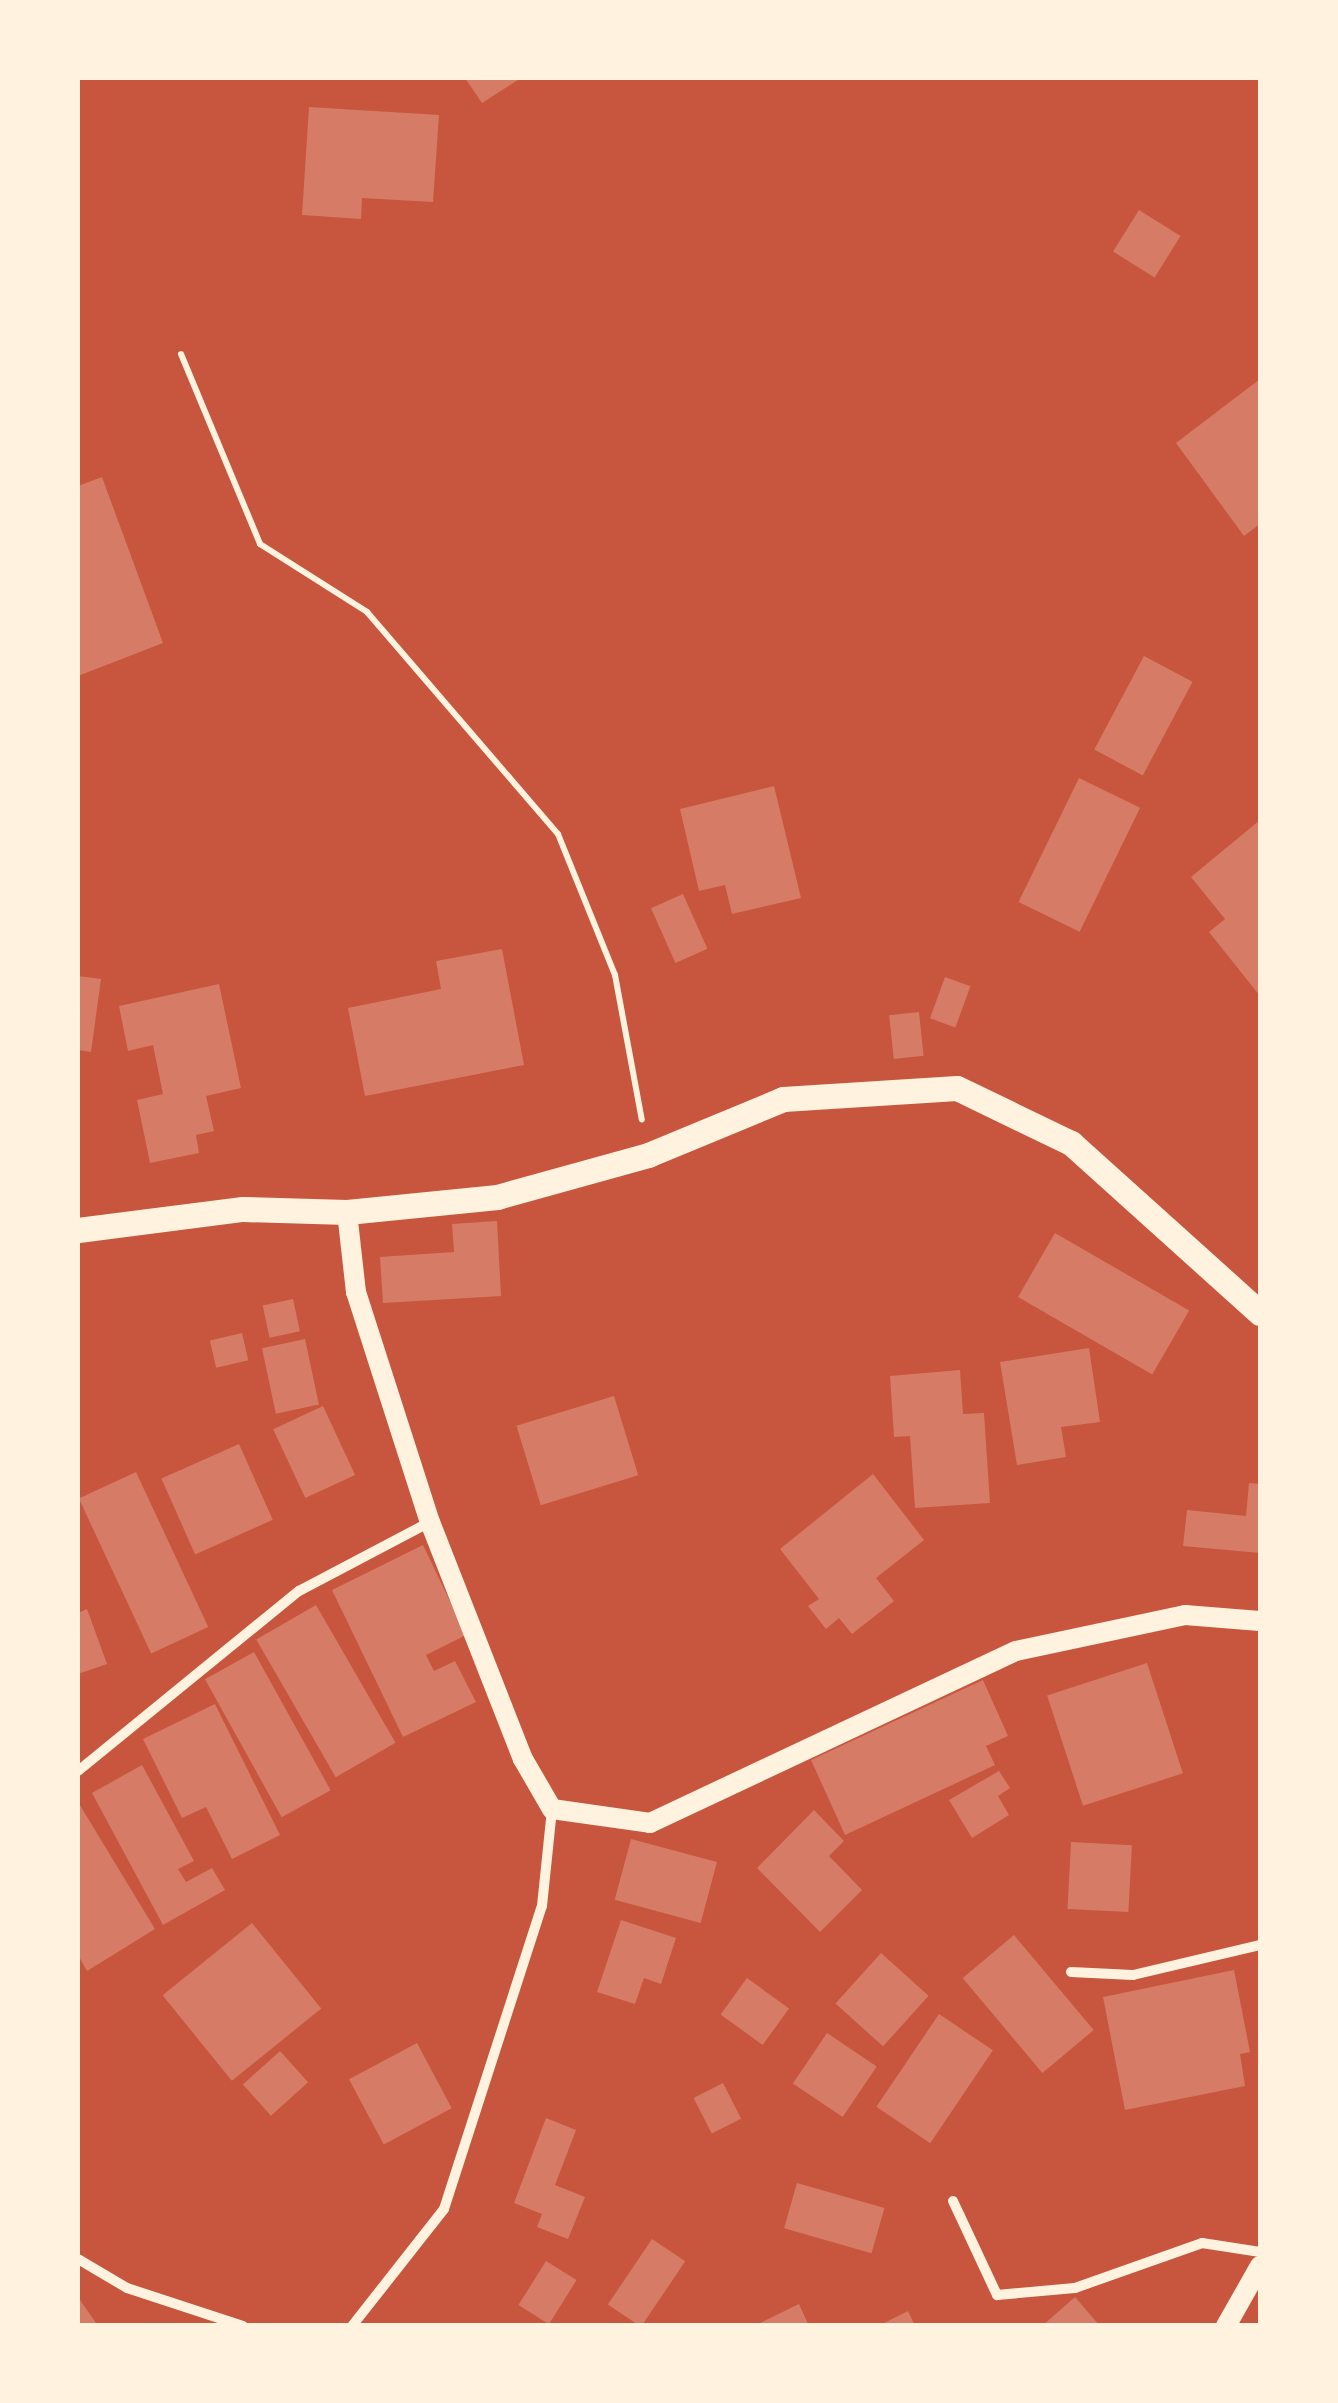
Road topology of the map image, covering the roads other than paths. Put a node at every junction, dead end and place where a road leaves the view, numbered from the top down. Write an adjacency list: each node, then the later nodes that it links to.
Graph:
1 (346, 1212): 2 (main road); 3 (main road); 4 (main road)
2 (78, 1230)
3 (1260, 1312)
4 (430, 1522): 6 (street); 7 (main road)
5 (1260, 1621): 7 (main road)
6 (78, 1771)
7 (552, 1809): 15 (street)
8 (1260, 1945): 9 (street)
9 (1071, 1972)
10 (954, 2201): 11 (street)
11 (1260, 2252)
12 (78, 2259): 14 (street)
13 (1260, 2266): 16 (main road)
14 (243, 2326)
15 (352, 2326)
16 (1226, 2326)

